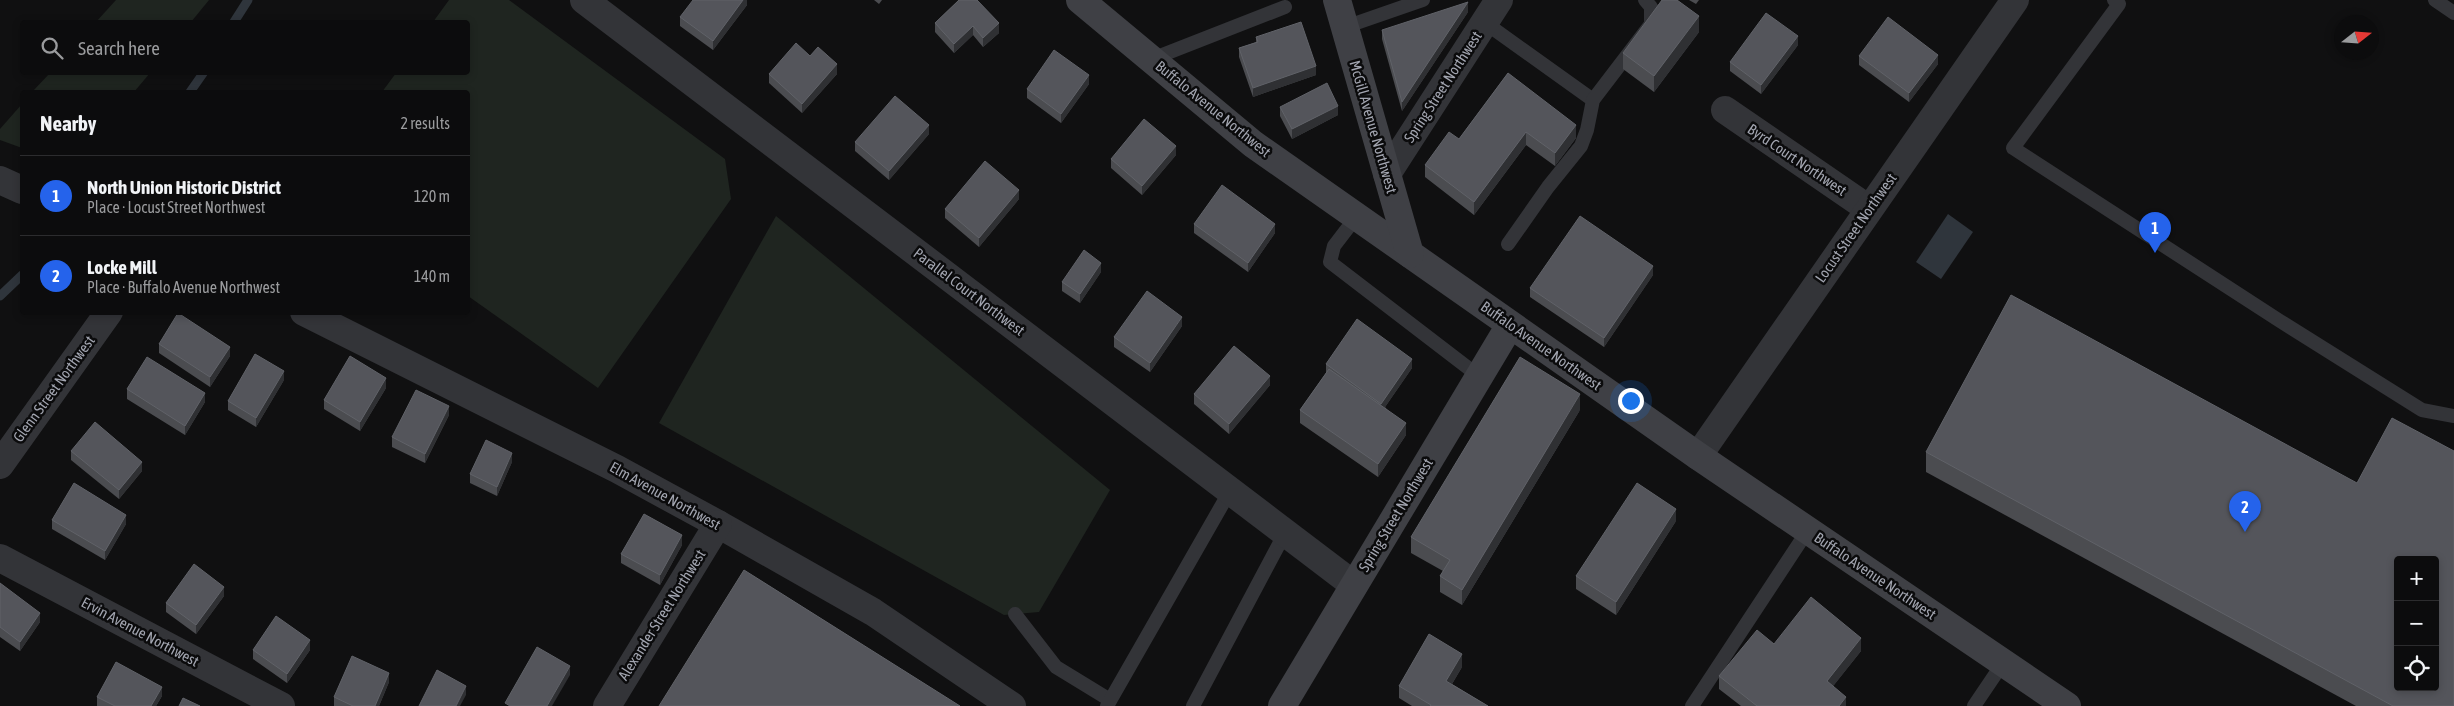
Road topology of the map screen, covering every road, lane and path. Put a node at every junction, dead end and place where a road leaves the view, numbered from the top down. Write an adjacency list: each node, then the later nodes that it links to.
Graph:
1 (584, 0): 30 (street, Parallel Court Northwest)
2 (1080, 0): 13 (street, Buffalo Avenue Northwest)
3 (1337, 0): 12 (street, McGill Avenue Northwest)
4 (1423, 0): 12 (lane)
5 (1645, 0): 14 (lane)
6 (2014, 0): 19 (street, Locust Street Northwest)
7 (2114, 0): 27 (lane)
8 (2435, 0): 11 (lane)
9 (1285, 7): 13 (lane)
10 (1490, 7): 14 (lane); 16 (street, Spring Street Northwest)
11 (2454, 13)
12 (1344, 27): 16 (street, McGill Avenue Northwest)
13 (1152, 59): 20 (street, Buffalo Avenue Northwest)
14 (1593, 100): 21 (lane)
15 (1725, 110): 19 (street, Byrd Court Northwest)
16 (1387, 174): 22 (street, McGill Avenue Northwest)
17 (0, 180): 18 (street)
18 (20, 189)
19 (1869, 209): 28 (street, Locust Street Northwest)
20 (1357, 216): 22 (street, Buffalo Avenue Northwest); 26 (lane)
21 (1508, 244)
22 (1410, 254): 25 (street, Buffalo Avenue Northwest)
23 (107, 315): 29 (street, Glenn Street Northwest)
24 (310, 315): 31 (street, Elm Avenue Northwest)
25 (1510, 325): 26 (street, Spring Street Northwest); 28 (street, Buffalo Avenue Northwest)
26 (1480, 377): 35 (street, Spring Street Northwest)
27 (2454, 416)
28 (1698, 456): 32 (street, Buffalo Avenue Northwest)
29 (0, 465)
30 (1230, 491): 33 (street, Parallel Court Northwest); 38 (lane)
31 (718, 524): 40 (street, Alexander Street Northwest); 41 (street, Elm Avenue Northwest)
32 (1808, 530): 37 (street, Buffalo Avenue Northwest); 44 (lane)
33 (1285, 532): 35 (street, Parallel Court Northwest); 42 (lane)
34 (0, 558): 39 (street, Ervin Avenue Northwest)
35 (1354, 585): 43 (street, Spring Street Northwest)
36 (1015, 614): 38 (lane)
37 (2004, 663): 45 (lane); 46 (street, Buffalo Avenue Northwest)
38 (1108, 703)
39 (280, 706)
40 (607, 706)
41 (1012, 706)
42 (1194, 706)
43 (1282, 706)
44 (1692, 706)
45 (1974, 706)
46 (2067, 706)

